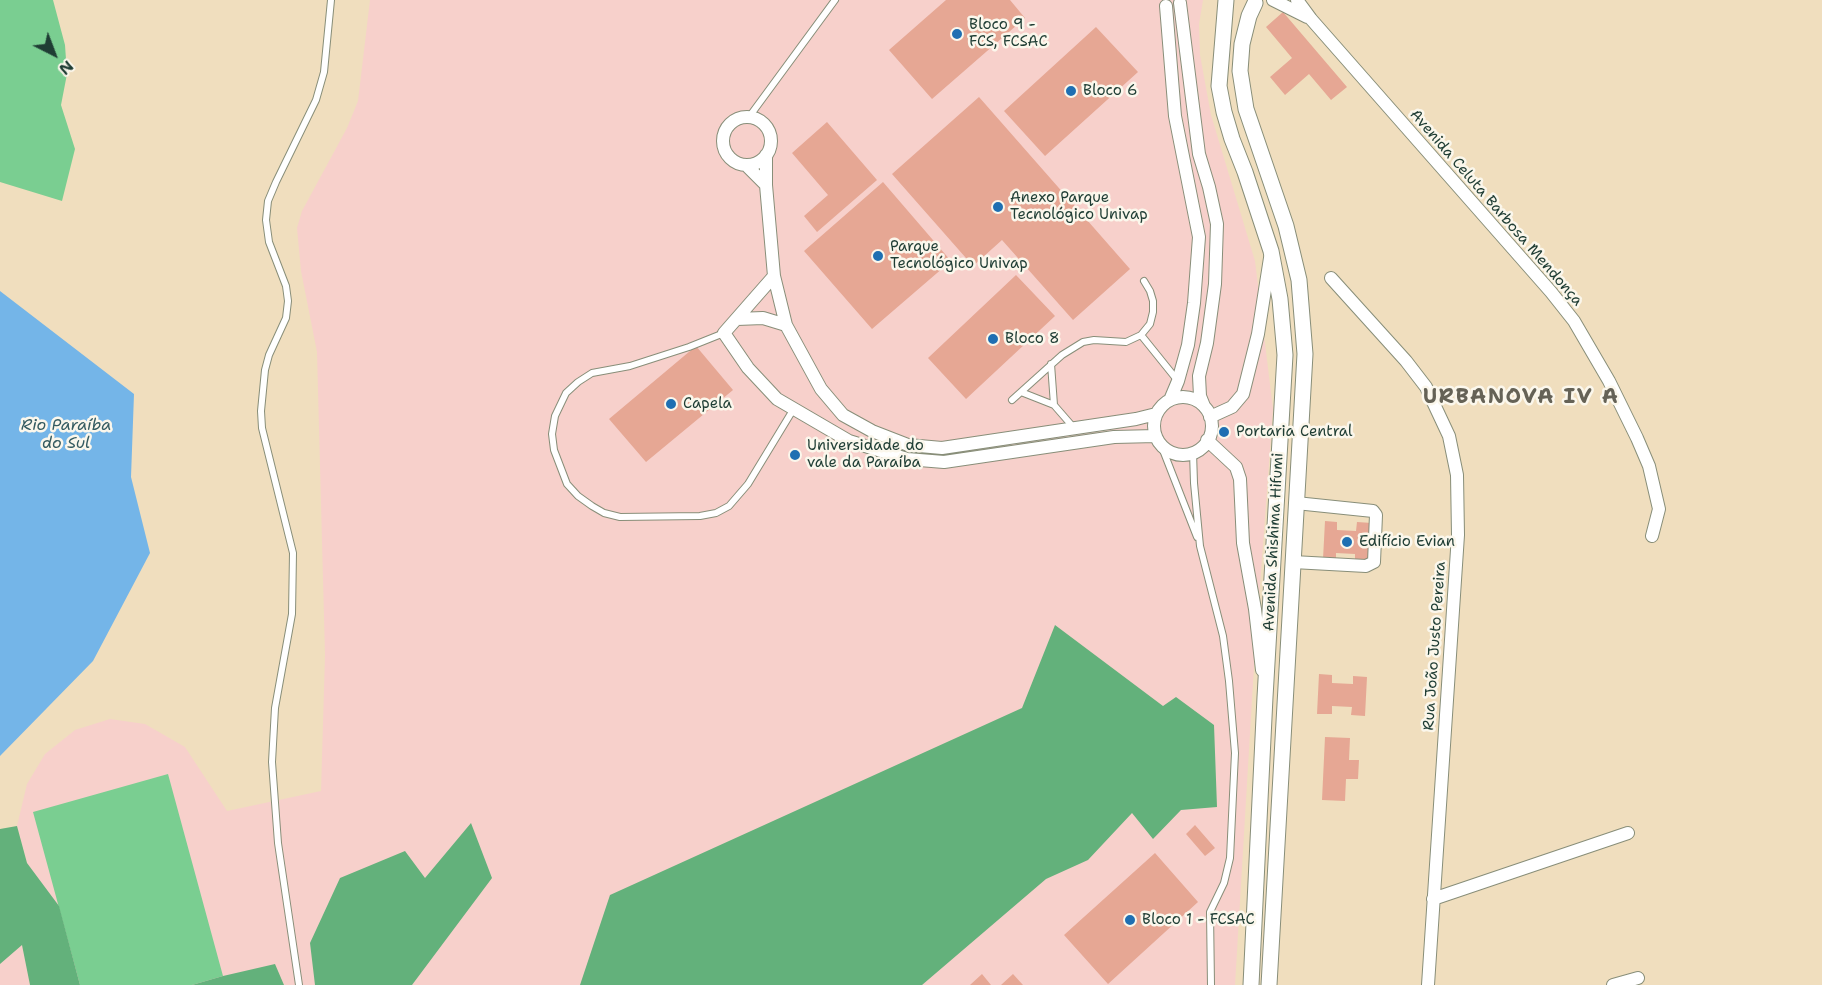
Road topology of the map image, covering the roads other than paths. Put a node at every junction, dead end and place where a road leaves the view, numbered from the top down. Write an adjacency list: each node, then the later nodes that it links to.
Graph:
1 (331, 0): 46 (lane)
2 (835, 0): 11 (lane)
3 (1226, 0): 15 (street, Avenida Shishima Hifumi)
4 (1238, 0): 7 (street)
5 (1273, 0): 10 (street, Avenida Celuta Barbosa Mendonça)
6 (1297, 0): 10 (street, Avenida Celuta Barbosa Mendonça)
7 (1258, 1): 23 (street, Avenida Shishima Hifumi)
8 (1181, 2): 9 (street); 32 (street)
9 (1162, 3): 26 (street)
10 (1311, 19): 39 (street, Avenida Celuta Barbosa Mendonça)
11 (749, 117): 12 (street); 13 (street)
12 (766, 155): 13 (street); 14 (street)
13 (746, 165): 14 (street)
14 (766, 185): 16 (street)
15 (1271, 251): 24 (street, Avenida Shishima Hifumi); 32 (street)
16 (774, 276): 19 (street); 20 (street)
17 (1331, 278): 44 (street, Rua João Justo Pereira)
18 (1144, 281): 22 (lane)
19 (737, 319): 20 (street); 21 (street)
20 (786, 325): 34 (street)
21 (724, 333): 31 (street); 31 (lane)
22 (1141, 335): 25 (lane); 26 (lane)
23 (1305, 354): 24 (street); 38 (street, Avenida Shishima Hifumi)
24 (1285, 355): 42 (street, Avenida Shishima Hifumi)
25 (1051, 364): 27 (lane); 30 (lane)
26 (1179, 381): 29 (street)
27 (1021, 392): 28 (lane); 30 (lane)
28 (1012, 400)
29 (1170, 400): 32 (street); 33 (street)
30 (1054, 405): 34 (lane)
31 (793, 410): 35 (street)
32 (1207, 412): 36 (street)
33 (1156, 414): 34 (street); 35 (street)
34 (1074, 428)
35 (1158, 440): 37 (street); 40 (lane)
36 (1207, 440): 37 (street); 42 (street)
37 (1193, 452): 40 (lane)
38 (1296, 503): 41 (street, Avenida Shishima Hifumi); 41 (street)
39 (1652, 536)
40 (1200, 546): 47 (lane)
41 (1293, 562): 49 (street, Avenida Shishima Hifumi)
42 (1265, 697): 48 (street, Avenida Shishima Hifumi)
43 (1628, 833): 44 (street)
44 (1433, 899): 50 (street, Rua João Justo Pereira)
45 (1638, 978): 51 (street)
46 (299, 985)
47 (1211, 985)
48 (1251, 985)
49 (1269, 985)
50 (1428, 985)
51 (1613, 985)

